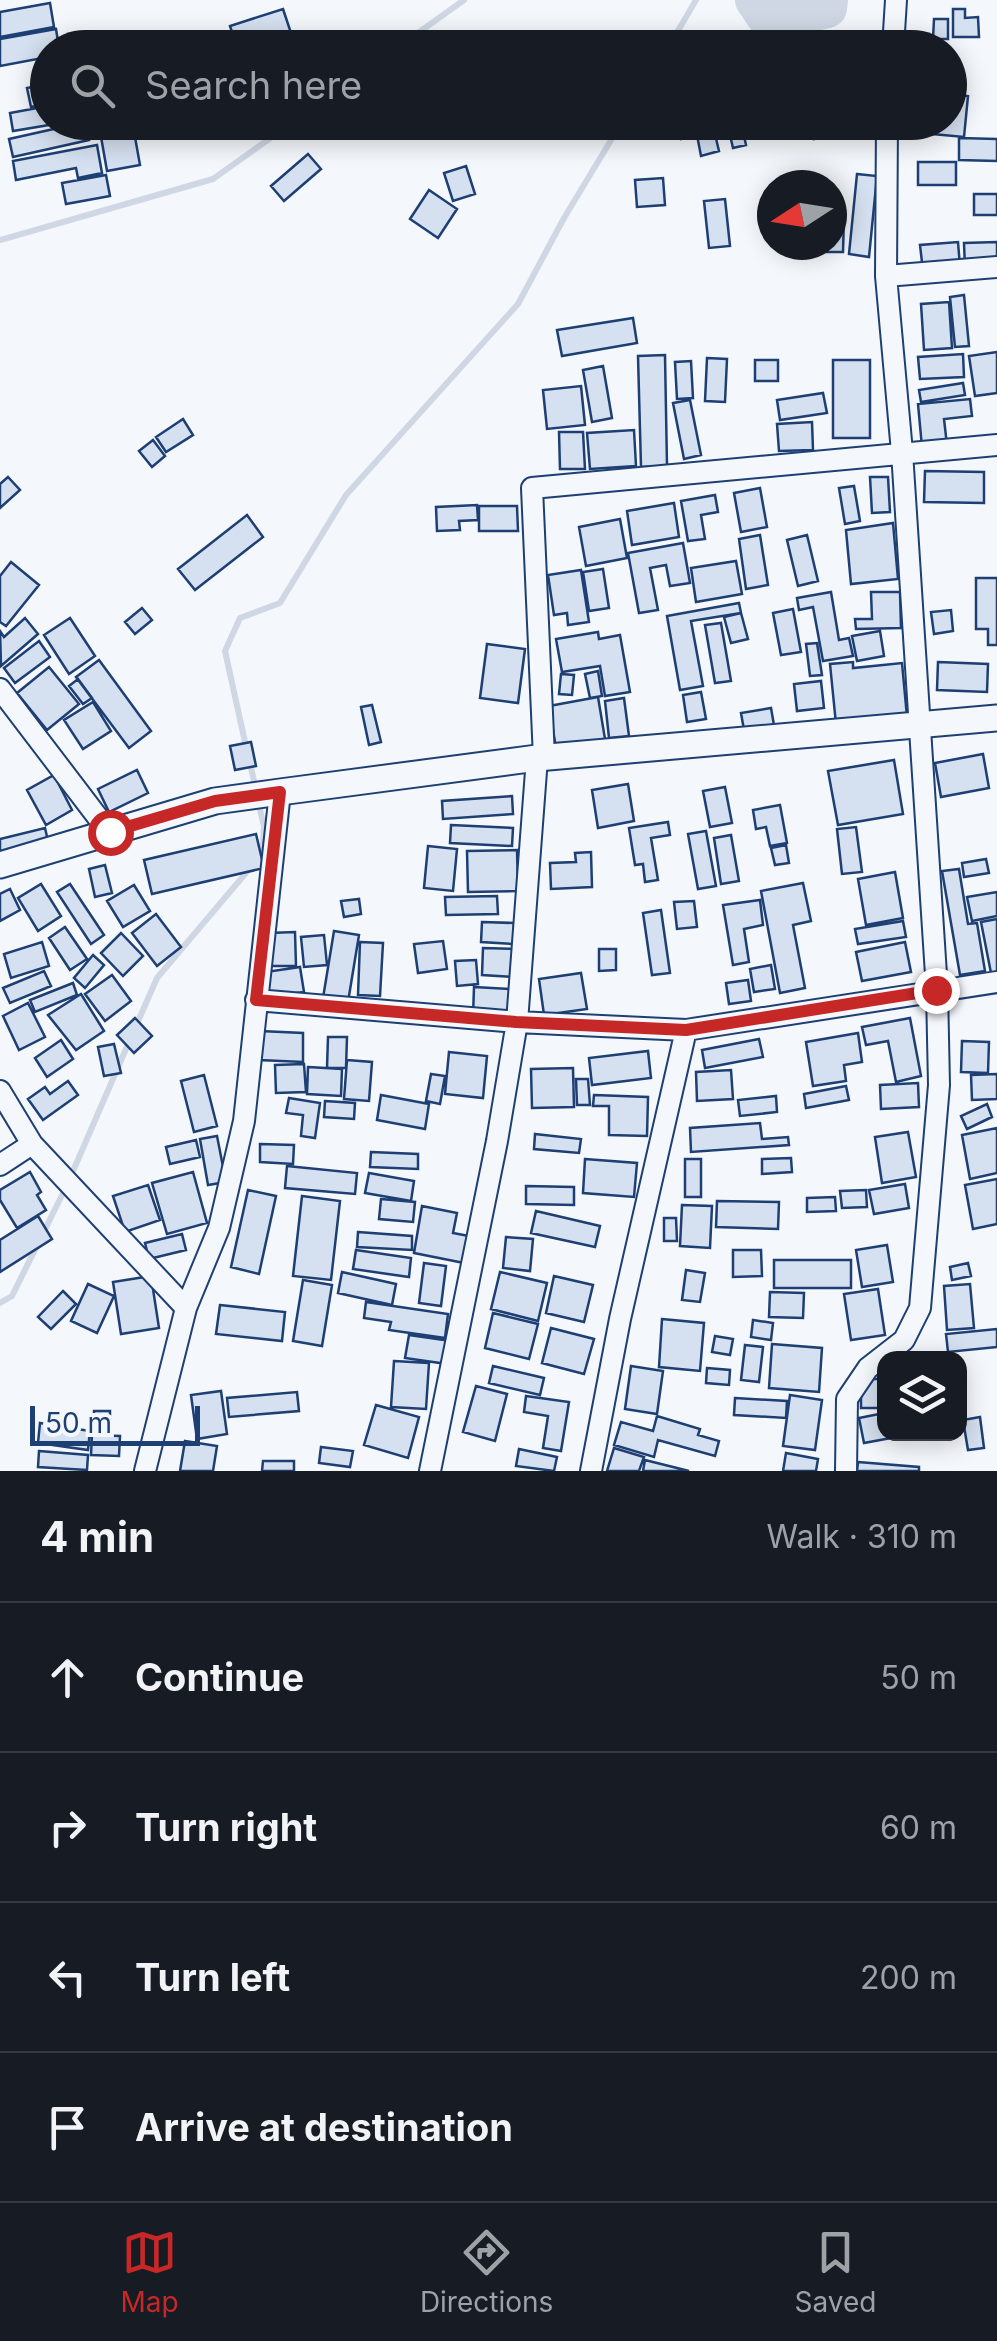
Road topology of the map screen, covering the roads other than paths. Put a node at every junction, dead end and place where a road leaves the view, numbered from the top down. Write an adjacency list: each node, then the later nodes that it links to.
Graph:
1 (896, 0): 2 (street)
2 (894, 30)
3 (888, 140): 5 (street)
4 (997, 267): 5 (street)
5 (886, 276): 7 (street)
6 (997, 446): 7 (street)
7 (902, 452): 10 (street); 11 (street)
8 (0, 689): 13 (street)
9 (997, 718): 10 (street)
10 (918, 725): 11 (street); 16 (street)
11 (541, 758): 12 (street); 18 (street)
12 (280, 792): 13 (street); 17 (street)
13 (110, 832): 14 (street)
14 (0, 865)
15 (997, 982): 16 (street)
16 (936, 990): 19 (street); 27 (street)
17 (256, 1000): 18 (street); 23 (street)
18 (516, 1022): 19 (street); 25 (street)
19 (686, 1030): 26 (street)
20 (0, 1091): 21 (street)
21 (32, 1144): 22 (street); 23 (street)
22 (0, 1166)
23 (186, 1308): 24 (street)
24 (145, 1471)
25 (430, 1471)
26 (591, 1471)
27 (846, 1471)

